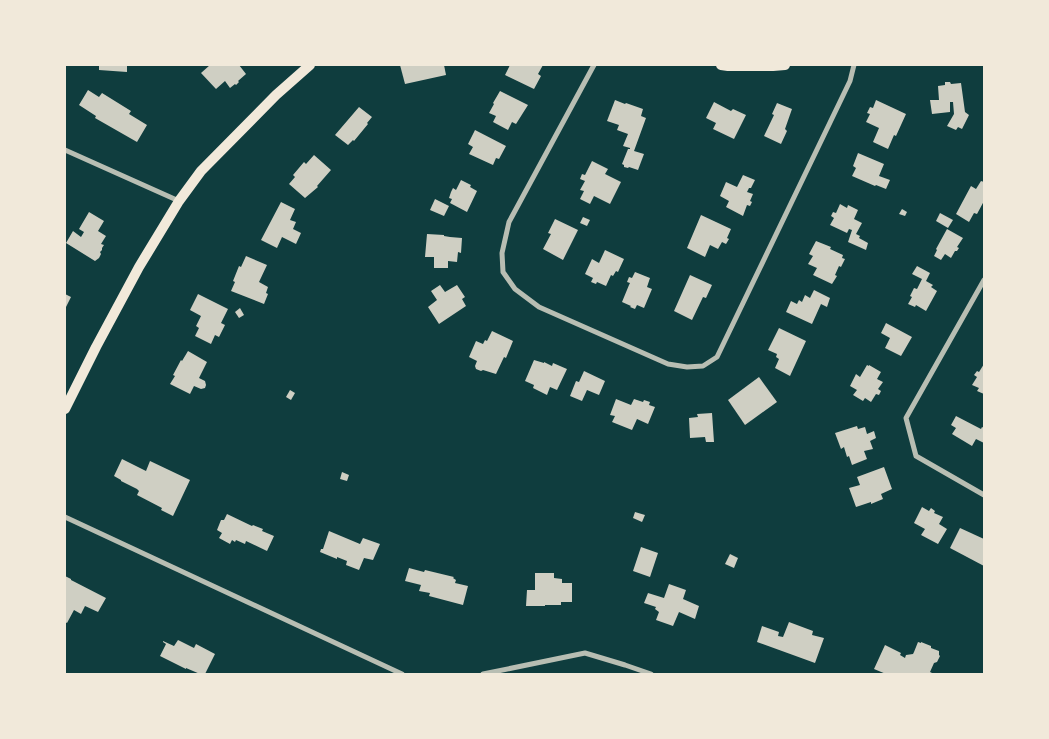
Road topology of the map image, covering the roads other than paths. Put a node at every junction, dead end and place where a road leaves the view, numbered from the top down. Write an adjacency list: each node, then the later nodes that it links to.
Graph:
1 (310, 65): 7 (main road)
2 (594, 65): 5 (street)
3 (721, 65): 4 (main road)
4 (785, 65)
5 (854, 65)
6 (65, 150): 7 (street)
7 (179, 201): 9 (main road)
8 (984, 280): 10 (street)
9 (65, 409)
10 (984, 495)
11 (65, 517): 12 (street)
12 (402, 674)
13 (483, 674): 14 (street)
14 (651, 674)

